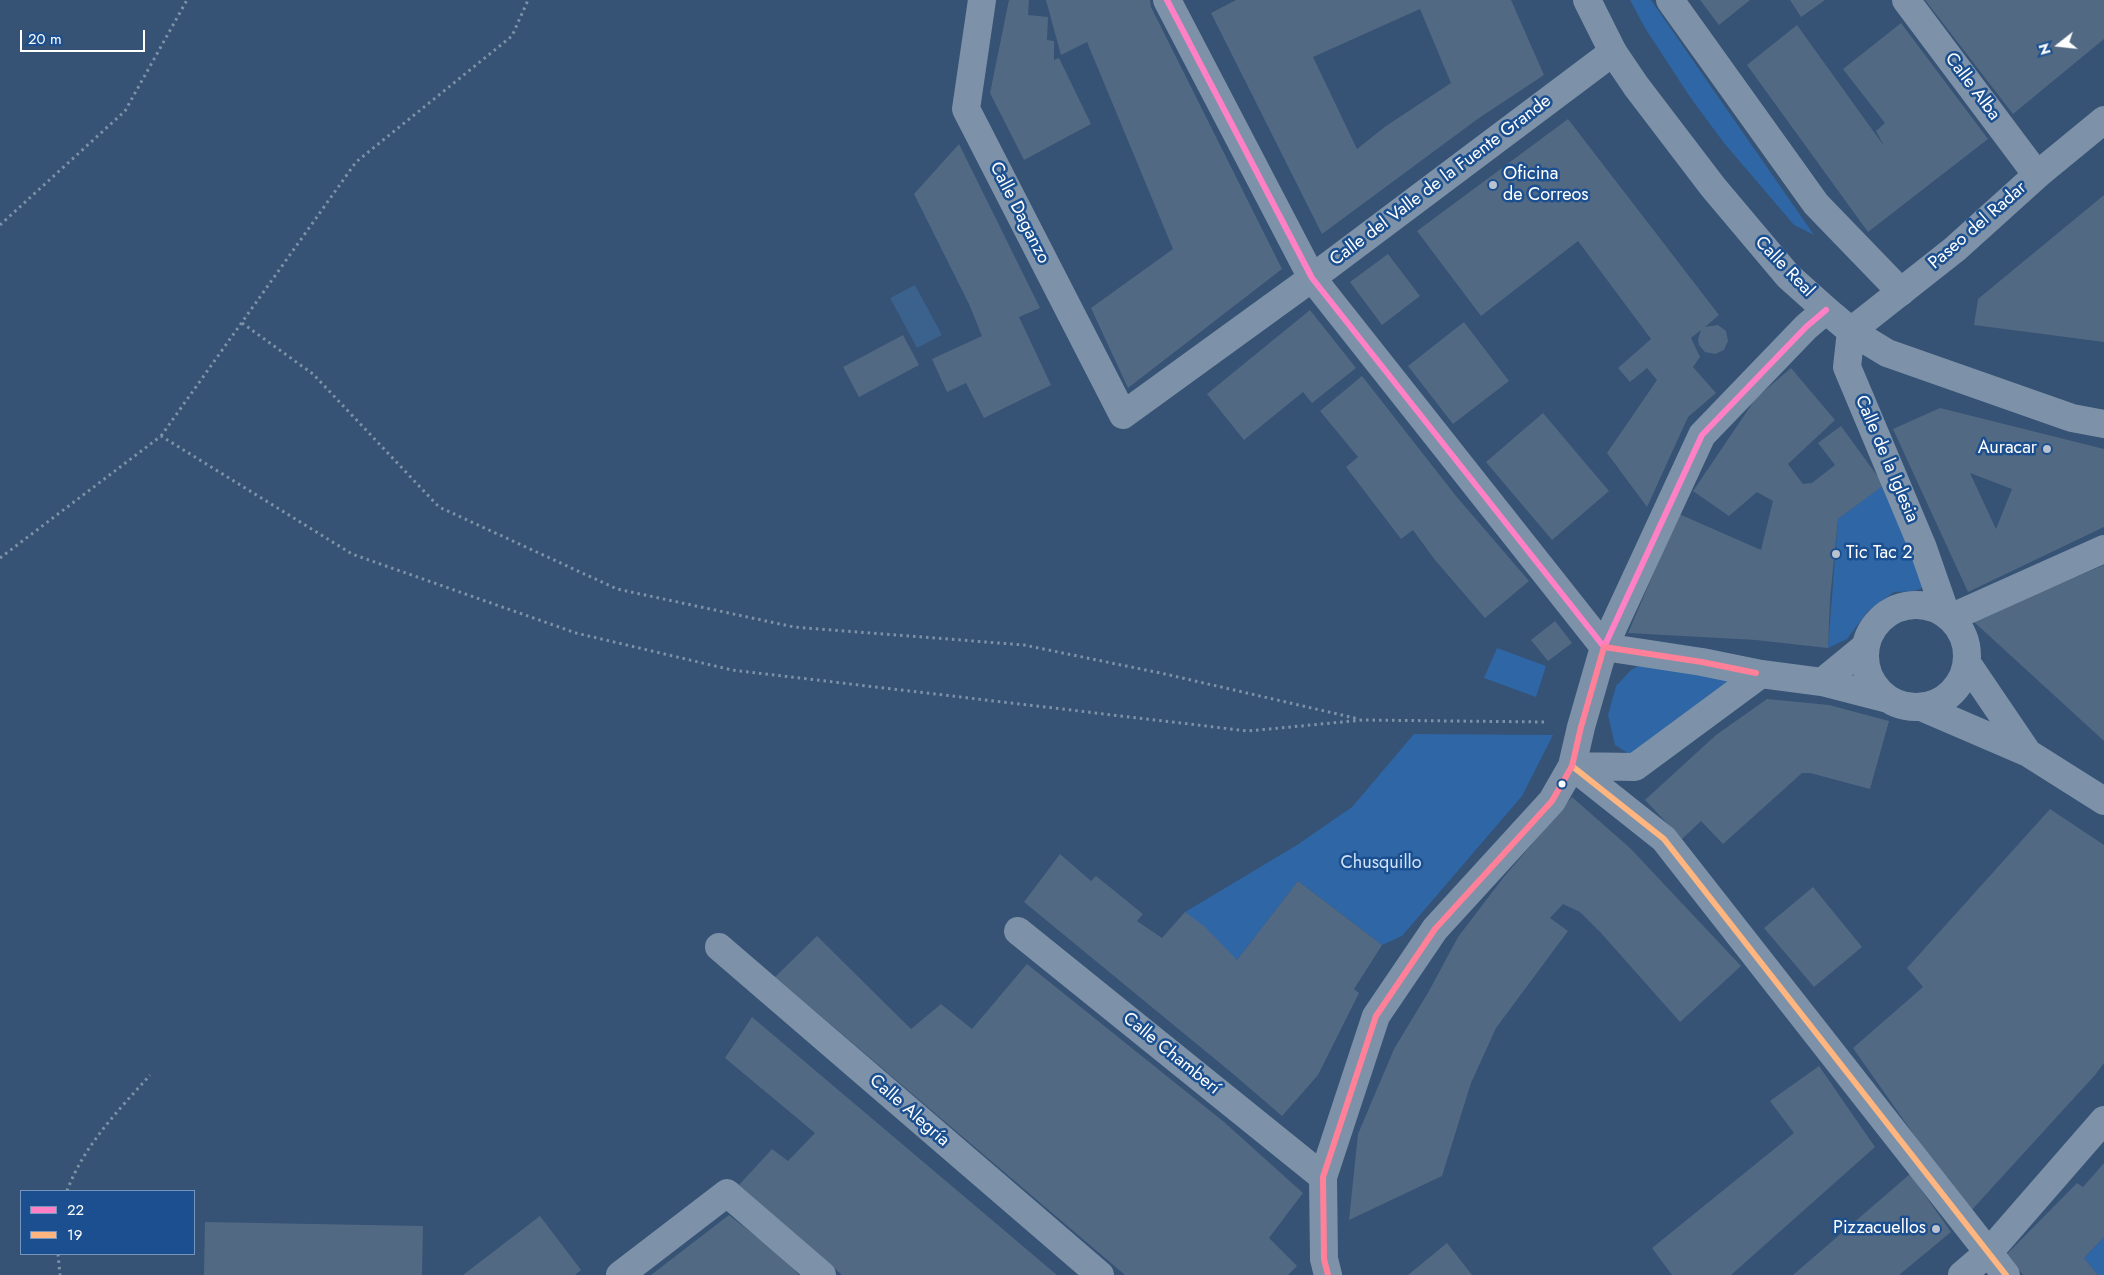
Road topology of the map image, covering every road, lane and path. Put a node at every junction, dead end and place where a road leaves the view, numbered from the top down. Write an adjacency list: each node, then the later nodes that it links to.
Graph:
1 (187, 0): 11 (path)
2 (528, 0): 15 (path)
3 (982, 0): 17 (street, Calle Daganzo)
4 (1588, 0): 8 (street, Calle Real)
5 (1670, 0): 13 (street)
6 (1906, 0): 10 (street, Calle Alba)
7 (1170, 1): 12 (street)
8 (1613, 52): 12 (street, Calle del Valle de la Fuente Grande); 14 (street, Calle Real)
9 (2104, 120): 10 (street, Paseo del Radar)
10 (2037, 175): 13 (street, Paseo del Radar)
11 (0, 224)
12 (1312, 278): 17 (street, Calle del Valle de la Fuente Grande); 24 (street)
13 (1900, 292): 16 (street, Paseo del Radar)
14 (1826, 310): 16 (street, Calle Real); 24 (street)
15 (242, 323): 19 (path); 30 (path)
16 (1851, 331): 18 (street, Calle Real); 22 (street, Calle de la Iglesia)
17 (1123, 415)
18 (2104, 424)
19 (161, 436): 21 (path); 30 (path)
20 (2104, 549): 22 (street)
21 (0, 558)
22 (1948, 616): 23 (street); 25 (street)
23 (1866, 646): 27 (street); 28 (street)
24 (1604, 647): 26 (street); 33 (street)
25 (1967, 664): 29 (street); 32 (street)
26 (1761, 674): 27 (street); 33 (street)
27 (1822, 682): 28 (street)
28 (1888, 699): 29 (street)
29 (1921, 707): 32 (street)
30 (1364, 720): 31 (path)
31 (1553, 722)
32 (2028, 753): 34 (street)
33 (1572, 766): 39 (street); 41 (street)
34 (2104, 801)
35 (1018, 931): 39 (street, Calle Chamberí)
36 (719, 947): 47 (street, Calle Alegría)
37 (150, 1075): 40 (path)
38 (2104, 1120): 41 (street)
39 (1324, 1178): 43 (street)
40 (67, 1190)
41 (1989, 1252): 48 (street); 49 (street)
42 (58, 1255): 44 (path)
43 (1321, 1270)
44 (60, 1275)
45 (620, 1275): 46 (street)
46 (822, 1275)
47 (1100, 1275)
48 (1962, 1275)
49 (2006, 1275)

